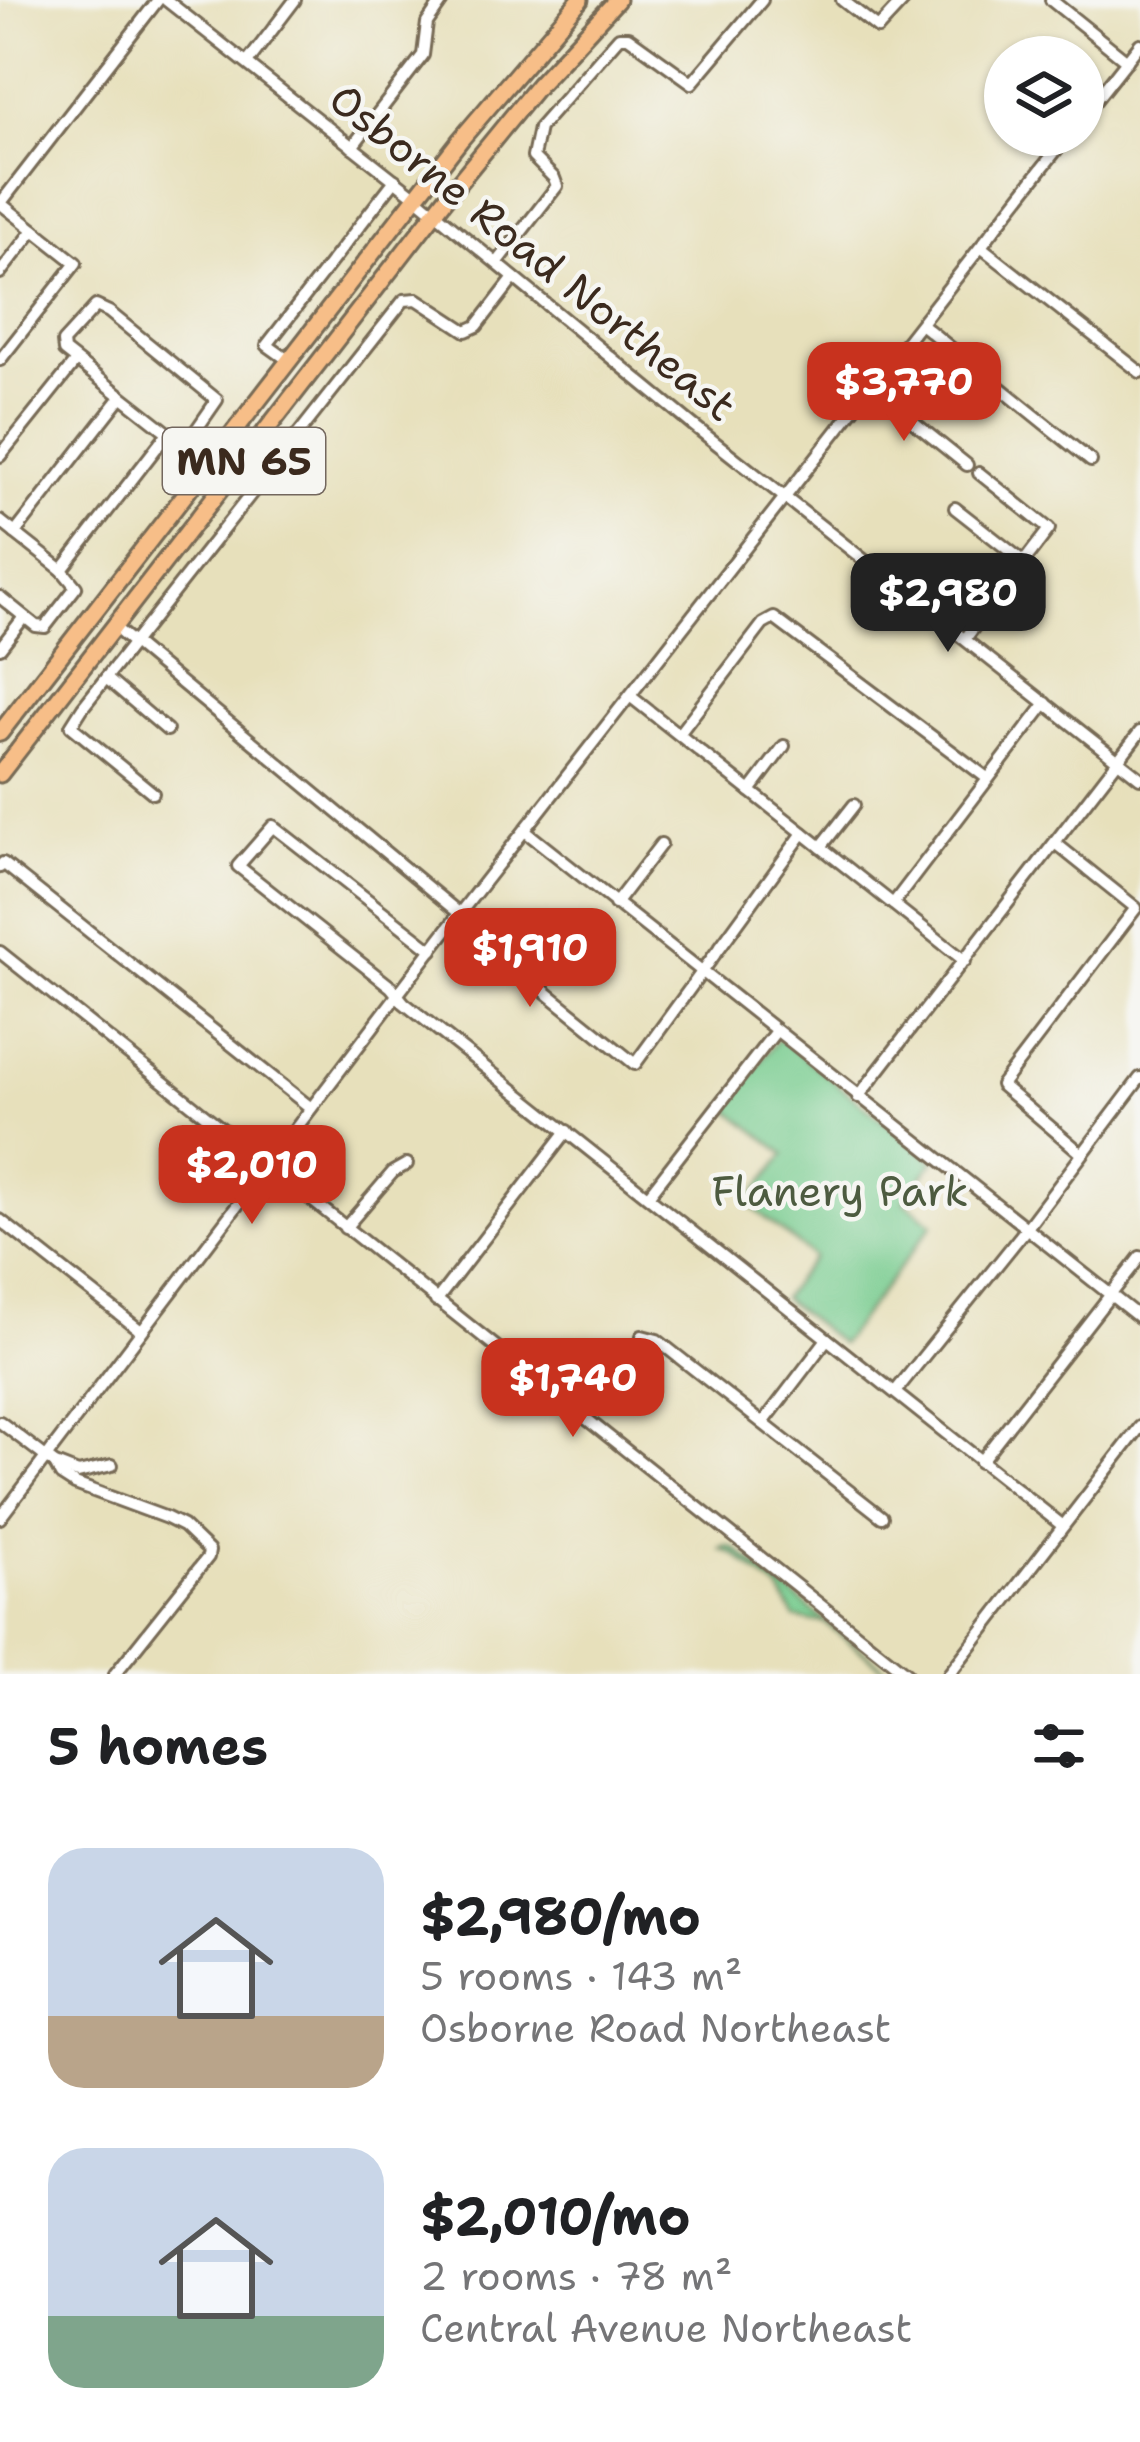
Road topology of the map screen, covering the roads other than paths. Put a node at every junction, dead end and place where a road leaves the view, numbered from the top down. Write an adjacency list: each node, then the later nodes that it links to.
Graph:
1 (162, 0): 12 (street, Osborne Road Northeast); 18 (street)
2 (295, 0): 12 (street)
3 (443, 0): 14 (street)
4 (580, 0): 17 (highway, MN 65)
5 (617, 0): 19 (highway, MN 65)
6 (762, 0): 22 (street)
7 (842, 0): 8 (street)
8 (904, 0)
9 (1051, 0): 11 (street)
10 (1140, 44): 11 (street)
11 (1126, 61): 13 (street)
12 (247, 63): 14 (street, Osborne Road Northeast)
13 (1104, 89)
14 (352, 147): 16 (street, Osborne Road Northeast)
15 (1052, 156): 21 (street)
16 (395, 180): 17 (street, Osborne Road Northeast); 28 (street)
17 (416, 197): 19 (street, Osborne Road Northeast); 28 (highway, MN 65)
18 (0, 203): 20 (street)
19 (435, 212): 22 (street, Osborne Road Northeast); 49 (highway, MN 65)
20 (34, 230): 23 (street); 26 (street)
21 (981, 247): 25 (street); 29 (street)
22 (496, 263): 24 (street, Osborne Road Northeast)
23 (0, 273)
24 (514, 278): 37 (street, Osborne Road Northeast); 51 (street)
25 (921, 325): 30 (street); 34 (street)
26 (0, 360)
27 (76, 361): 31 (street); 32 (street); 33 (street)
28 (288, 361): 47 (highway, MN 65)
29 (1140, 372)
30 (871, 388): 35 (street); 37 (street)
31 (121, 397): 32 (street); 40 (street)
32 (166, 434): 43 (street)
33 (0, 456)
34 (1091, 461)
35 (967, 465)
36 (979, 473): 41 (street)
37 (785, 497): 50 (street, Osborne Road Northeast); 54 (street)
38 (955, 508): 41 (street)
39 (0, 521): 40 (street)
40 (16, 533): 43 (street)
41 (1024, 562): 45 (street)
42 (959, 565): 45 (street)
43 (62, 570): 44 (street)
44 (72, 592): 47 (street); 48 (street)
45 (998, 596): 50 (street)
46 (0, 597): 48 (street)
47 (96, 608): 58 (highway, MN 65)
48 (24, 616): 52 (street)
49 (114, 627): 51 (street); 62 (highway, MN 65)
50 (965, 639): 55 (street, Osborne Road Northeast)
51 (136, 644): 53 (street); 76 (street)
52 (0, 648)
53 (106, 678): 56 (street); 66 (street)
54 (630, 696): 59 (street); 68 (street)
55 (1046, 704): 61 (street, Osborne Road Northeast); 63 (street)
56 (166, 730)
57 (1140, 732): 61 (street)
58 (0, 733)
59 (679, 734): 63 (street); 65 (street)
60 (784, 746): 65 (street)
61 (1118, 760): 64 (street, Osborne Road Northeast); 70 (street)
62 (0, 774)
63 (987, 778): 75 (street)
64 (1140, 778)
65 (751, 791): 69 (street)
66 (153, 794)
67 (854, 805): 72 (street)
68 (525, 830): 74 (street); 76 (street)
69 (803, 833): 72 (street); 80 (street)
70 (1055, 843): 79 (street); 87 (street)
71 (661, 844): 74 (street)
72 (821, 847): 75 (street)
73 (2, 865): 85 (street)
74 (615, 904): 80 (street)
75 (893, 904): 79 (street)
76 (457, 916): 77 (street); 80 (street)
77 (432, 950): 81 (street); 81 (street)
78 (0, 952): 89 (street)
79 (965, 961): 84 (street)
80 (701, 972): 82 (street)
81 (398, 995): 85 (street); 86 (street)
82 (776, 1031): 84 (street); 90 (street)
83 (1140, 1078): 87 (street)
84 (859, 1096): 93 (street)
85 (311, 1108): 89 (street)
86 (567, 1131): 90 (street); 96 (street)
87 (1081, 1153): 93 (street)
88 (407, 1164): 92 (street)
89 (268, 1168): 92 (street); 98 (street)
90 (648, 1196): 100 (street)
91 (0, 1220): 98 (street)
92 (345, 1228): 96 (street)
93 (1026, 1229): 95 (street); 101 (street)
94 (1140, 1257): 95 (street)
95 (1110, 1295): 97 (street); 106 (street)
96 (436, 1301): 112 (street)
97 (1140, 1318)
98 (141, 1331): 105 (street)
99 (642, 1336): 103 (street)
100 (827, 1339): 101 (street); 103 (street)
101 (895, 1393): 106 (street)
102 (0, 1422): 105 (street)
103 (763, 1423): 108 (street)
104 (1140, 1427): 110 (street)
105 (50, 1461): 107 (street); 109 (street); 111 (street)
106 (980, 1462): 110 (street)
107 (112, 1465)
108 (882, 1517)
109 (0, 1518)
110 (1063, 1526): 113 (street)
111 (115, 1674)
112 (907, 1674)
113 (949, 1674)

